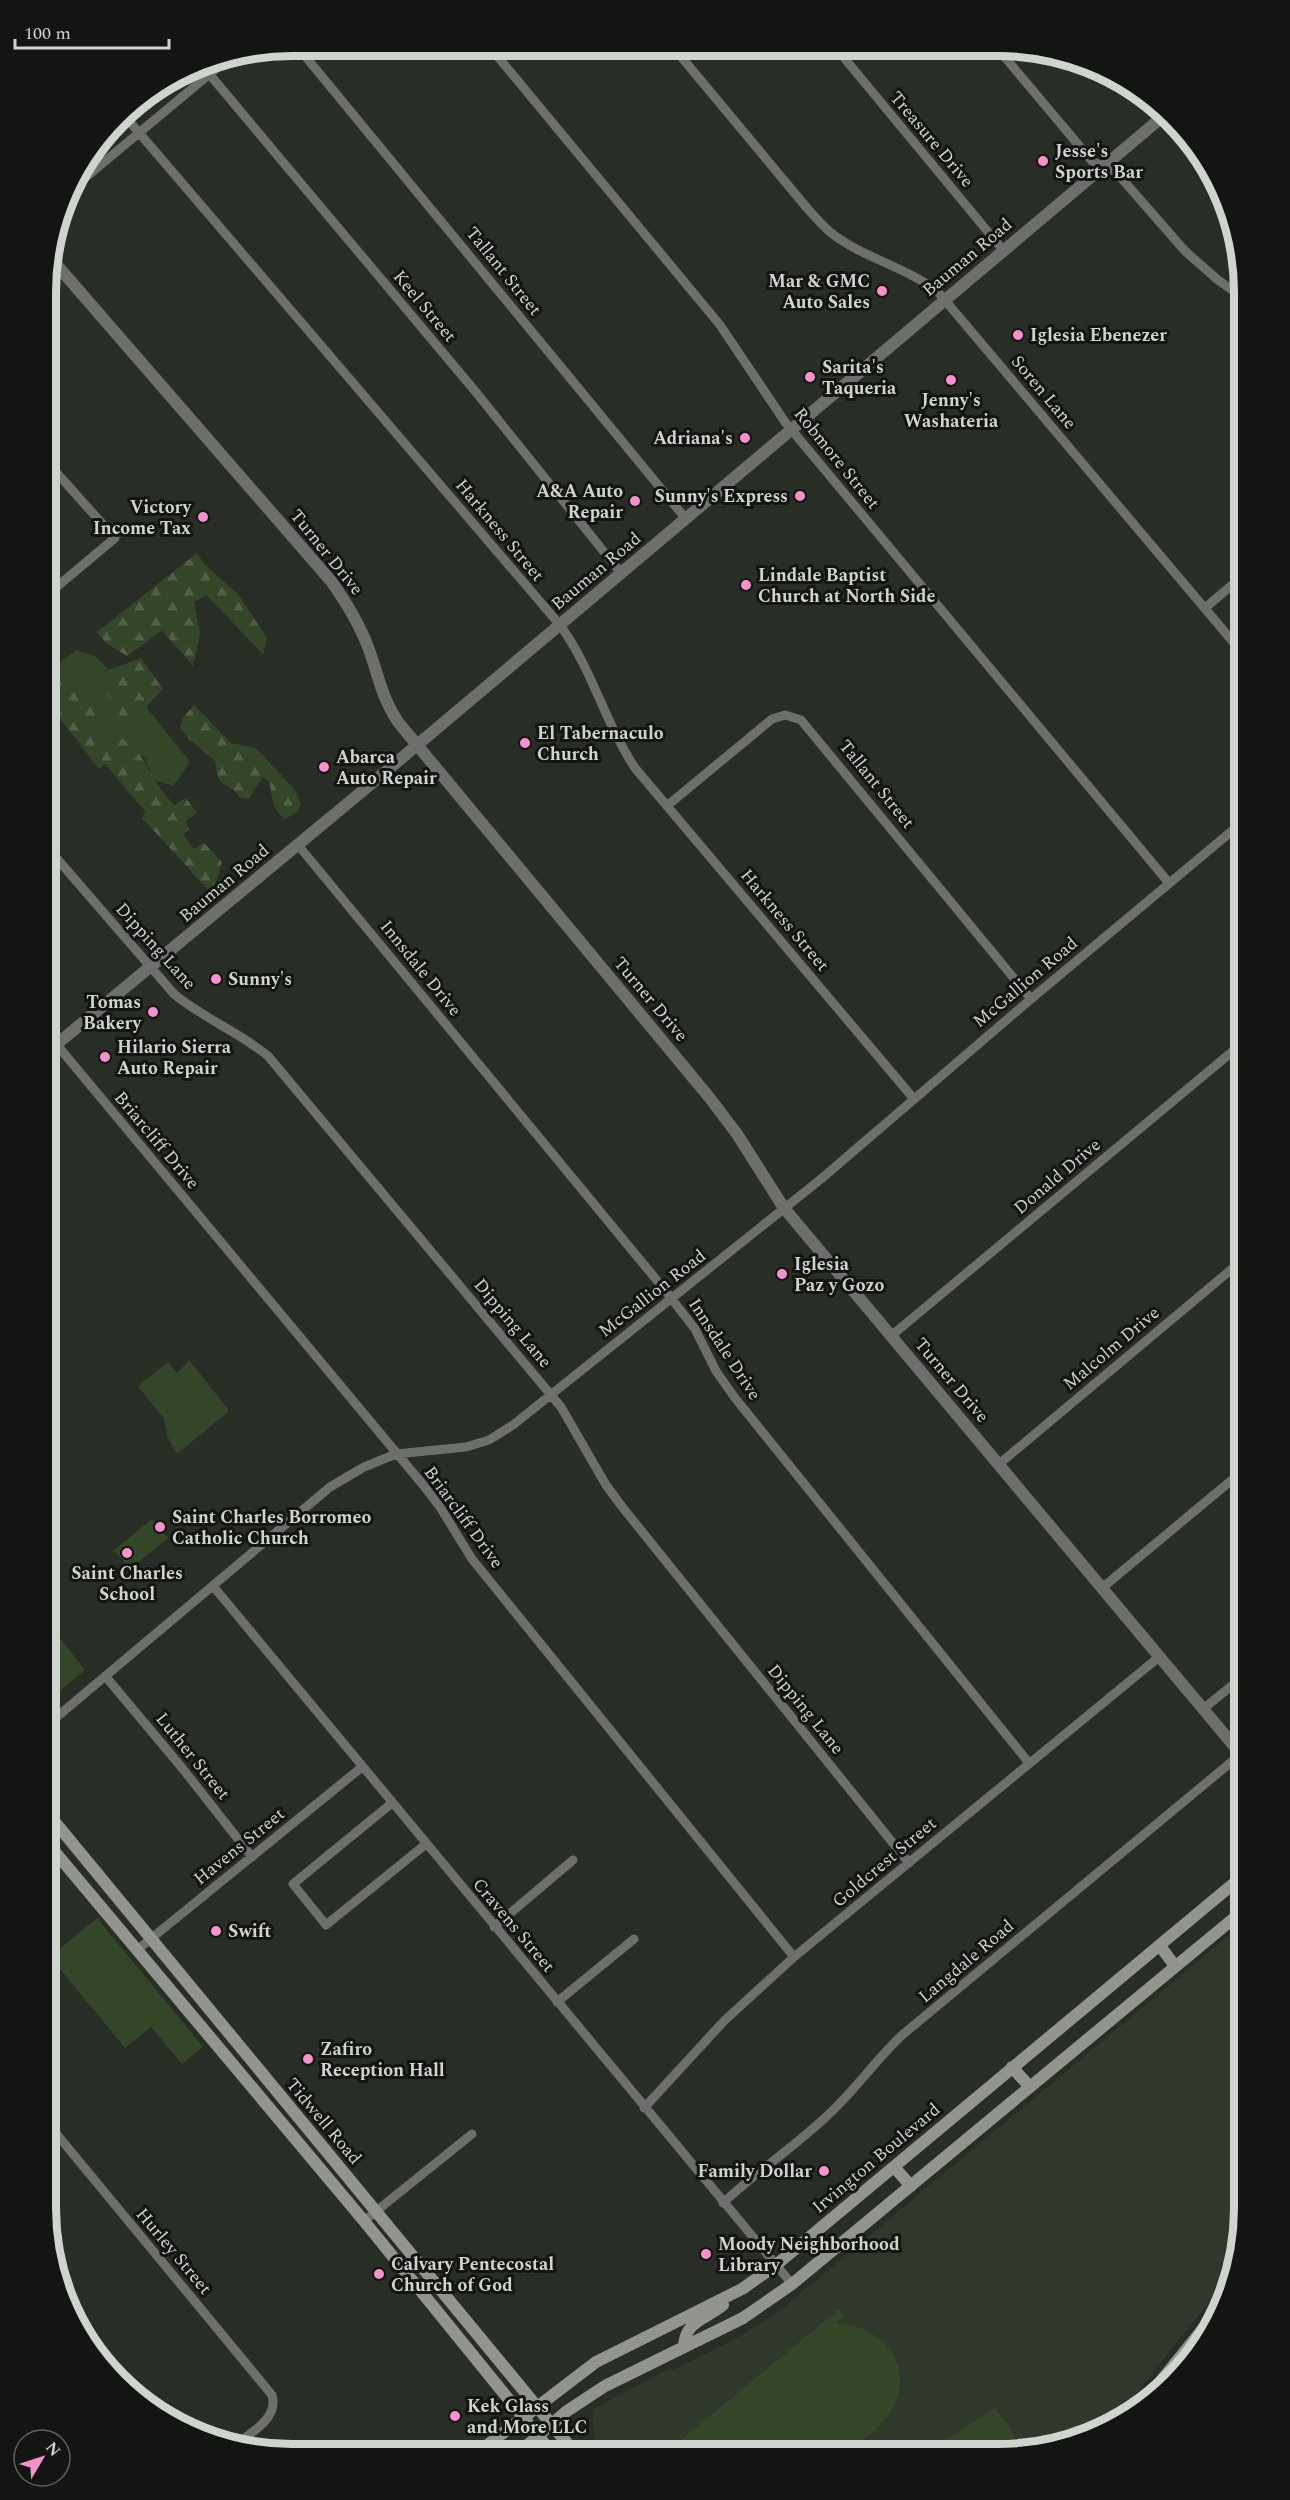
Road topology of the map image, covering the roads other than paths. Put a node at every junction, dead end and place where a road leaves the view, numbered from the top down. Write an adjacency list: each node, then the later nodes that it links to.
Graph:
1 (305, 56): 20 (street, Tallant Street)
2 (497, 56): 18 (street, Robmore Street)
3 (680, 56): 17 (street, Soren Lane)
4 (843, 56): 14 (street, Treasure Drive)
5 (1004, 56): 12 (street)
6 (218, 68): 8 (street)
7 (207, 71): 8 (street, Keel Street)
8 (210, 74): 11 (street); 21 (street, Keel Street)
9 (1159, 119): 12 (street, Bauman Road)
10 (129, 121): 11 (street, Harkness Street)
11 (139, 133): 13 (street); 25 (street, Harkness Street)
12 (1104, 166): 14 (street, Bauman Road); 16 (street)
13 (84, 178)
14 (1003, 250): 17 (street, Bauman Road)
15 (57, 266): 27 (street, Turner Drive)
16 (1234, 291)
17 (944, 300): 18 (street, Bauman Road); 24 (street, Soren Lane)
18 (791, 429): 20 (street, Bauman Road); 32 (street, Robmore Street)
19 (56, 472): 23 (street)
20 (686, 519): 21 (street, Bauman Road)
21 (621, 573): 25 (street, Bauman Road)
22 (1234, 583): 24 (street)
23 (56, 587)
24 (1205, 608): 26 (street, Soren Lane)
25 (560, 625): 27 (street, Bauman Road); 28 (street, Harkness Street)
26 (1234, 643)
27 (417, 746): 30 (street, Bauman Road); 38 (street, Turner Drive)
28 (668, 805): 34 (street, Tallant Street); 37 (street, Harkness Street)
29 (1234, 829): 32 (street, McGallion Road)
30 (298, 845): 33 (street, Bauman Road); 40 (street, Innsdale Drive)
31 (56, 858): 33 (street, Dipping Lane)
32 (1169, 883): 34 (street, McGallion Road)
33 (151, 968): 35 (street, Bauman Road); 42 (street, Dipping Lane)
34 (1030, 999): 37 (street, McGallion Road)
35 (57, 1045): 43 (street, Briarcliff Drive)
36 (1234, 1050): 41 (street, Donald Drive)
37 (914, 1098): 38 (street, McGallion Road)
38 (784, 1208): 40 (street, McGallion Road); 41 (street, Turner Drive)
39 (1234, 1267): 44 (street, Malcolm Drive)
40 (672, 1300): 42 (street, McGallion Road); 54 (street, Innsdale Drive)
41 (891, 1336): 44 (street, Turner Drive)
42 (551, 1396): 43 (street, McGallion Road); 63 (street, Dipping Lane)
43 (396, 1454): 46 (street, McGallion Road); 71 (street, Briarcliff Drive)
44 (999, 1464): 47 (street, Turner Drive)
45 (1234, 1478): 47 (street)
46 (213, 1586): 49 (street, McGallion Road); 56 (street, Cravens Street)
47 (1102, 1588): 48 (street, Turner Drive)
48 (1159, 1657): 51 (street, Turner Drive); 54 (street, Goldcrest Street)
49 (106, 1677): 52 (street, McGallion Road); 61 (street, Luther Street)
50 (1234, 1684): 51 (street)
51 (1203, 1709): 53 (street, Turner Drive)
52 (56, 1717)
53 (1234, 1745)
54 (1029, 1763): 63 (street, Goldcrest Street)
55 (1234, 1763): 83 (street, Langdale Road)
56 (362, 1767): 57 (street, Cravens Street); 61 (street, Havens Street)
57 (392, 1803): 59 (street, Cravens Street); 59 (street)
58 (56, 1823): 67 (main road, Tidwell Road)
59 (426, 1844): 66 (street, Cravens Street)
60 (56, 1853): 70 (main road, Tidwell Road)
61 (252, 1857): 67 (street, Havens Street)
62 (573, 1860): 66 (street)
63 (909, 1863): 71 (street, Goldcrest Street)
64 (1234, 1883): 69 (main road, Irvington Boulevard)
65 (1234, 1917): 72 (main road)
66 (494, 1927): 73 (street, Cravens Street)
67 (151, 1939): 70 (street, Havens Street); 74 (main road, Tidwell Road)
68 (634, 1939): 73 (street)
69 (1160, 1946): 72 (main road); 75 (main road, Irvington Boulevard)
70 (137, 1950): 76 (main road, Tidwell Road)
71 (794, 1957): 78 (street, Goldcrest Street)
72 (1175, 1966): 77 (main road)
73 (557, 2002): 78 (street, Cravens Street)
74 (255, 2066): 76 (main road); 84 (main road, Tidwell Road)
75 (1012, 2067): 77 (main road); 81 (main road, Irvington Boulevard)
76 (243, 2076): 85 (main road, Tidwell Road)
77 (1030, 2087): 82 (main road)
78 (644, 2108): 83 (street, Cravens Street)
79 (56, 2133): 98 (street, Hurley Street)
80 (472, 2134): 84 (street)
81 (894, 2167): 82 (main road); 86 (main road, Irvington Boulevard)
82 (911, 2186): 87 (main road)
83 (723, 2203): 86 (street, Cravens Street)
84 (376, 2211): 85 (street); 89 (main road, Tidwell Road)
85 (363, 2222): 90 (main road, Tidwell Road)
86 (776, 2265): 87 (street, Cravens Street); 88 (main road, Irvington Boulevard)
87 (792, 2284): 92 (main road)
88 (742, 2289): 92 (main road); 94 (main road, Irvington Boulevard)
89 (449, 2301): 90 (main road); 94 (main road, Tidwell Road)
90 (436, 2311): 95 (main road, Tidwell Road)
91 (1198, 2335): 93 (main road)
92 (684, 2346): 96 (main road)
93 (1168, 2372)
94 (536, 2406): 95 (main road, Irvington Boulevard); 96 (main road, Tidwell Road)
95 (522, 2417): 97 (main road, Tidwell Road); 99 (main road, Irvington Boulevard)
96 (551, 2424): 97 (main road); 102 (main road, Tidwell Road)
97 (538, 2436): 100 (main road); 101 (main road, Tidwell Road)
98 (242, 2439)
99 (489, 2444)
100 (529, 2444)
101 (545, 2444)
102 (568, 2444)

